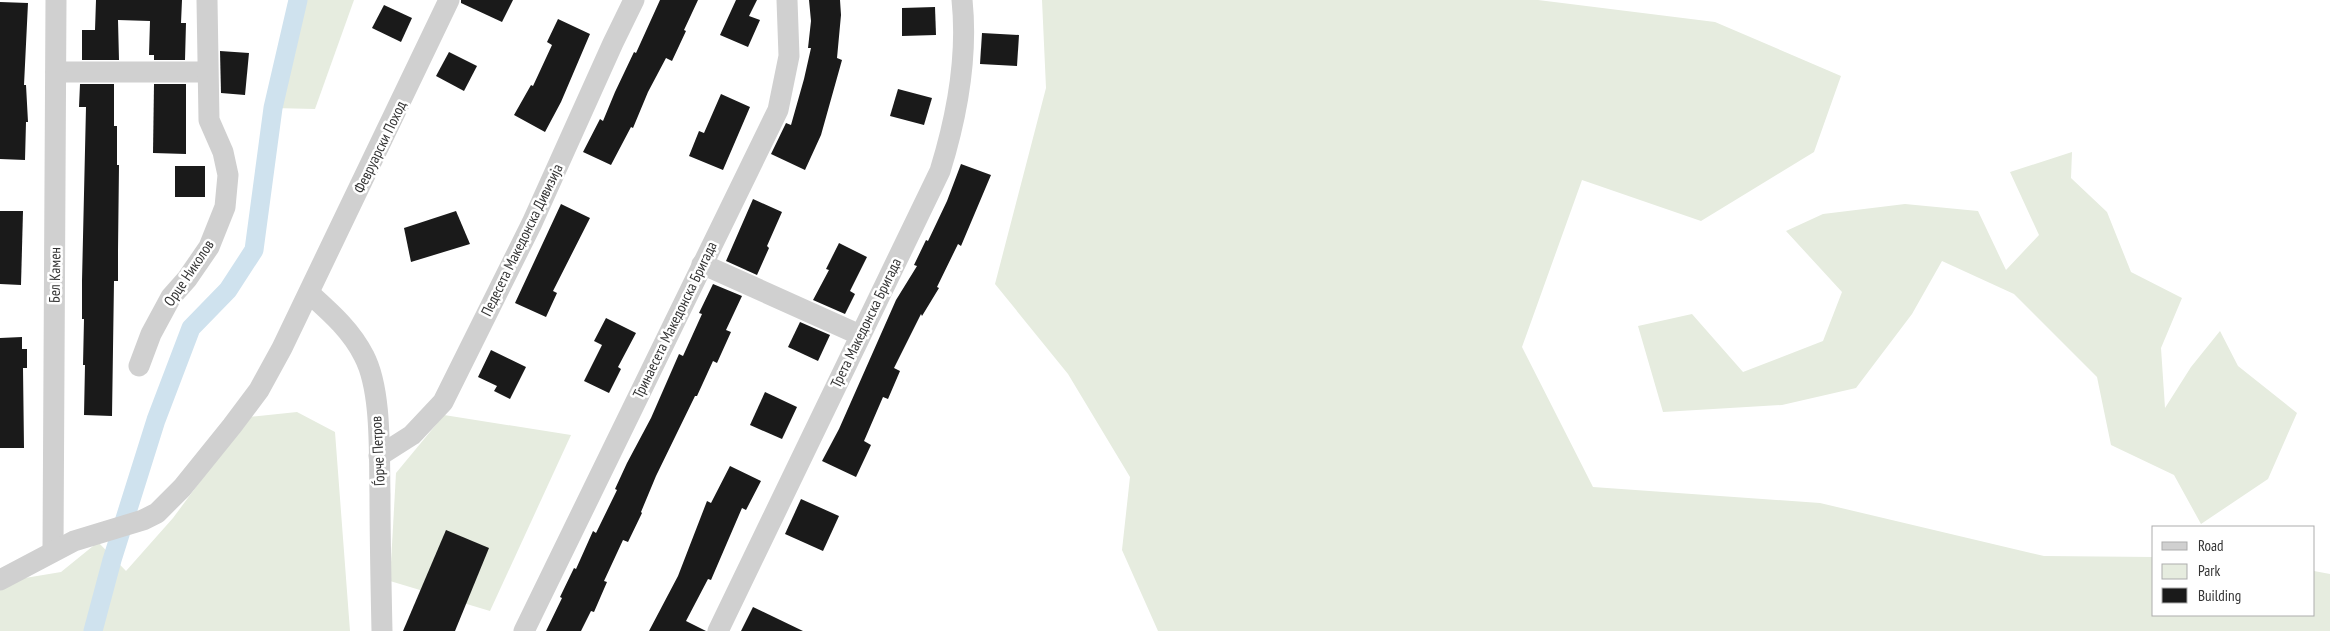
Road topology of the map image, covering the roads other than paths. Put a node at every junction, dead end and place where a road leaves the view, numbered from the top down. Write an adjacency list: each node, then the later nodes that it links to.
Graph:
1 (56, 0): 7 (street, Бел Камен)
2 (207, 0): 8 (street, Орце Николов)
3 (449, 0): 10 (street, Февруарски Поход)
4 (634, 0): 13 (street, Педесета Македонска Дивизија)
5 (787, 0): 9 (street, Тринаесета Македонска Бригада)
6 (962, 0): 11 (street, Трета Македонска Бригада)
7 (56, 72): 8 (street); 14 (street, Бел Камен)
8 (207, 72): 12 (street, Орце Николов)
9 (702, 264): 11 (street); 17 (street, Тринаесета Македонска Бригада)
10 (309, 294): 13 (street, Ѓорче Петров); 14 (street, Февруарски Поход)
11 (860, 335): 18 (street, Трета Македонска Бригада)
12 (139, 366)
13 (379, 456): 16 (street, Ѓорче Петров)
14 (53, 550): 15 (street)
15 (0, 580)
16 (382, 631)
17 (524, 631)
18 (718, 631)

